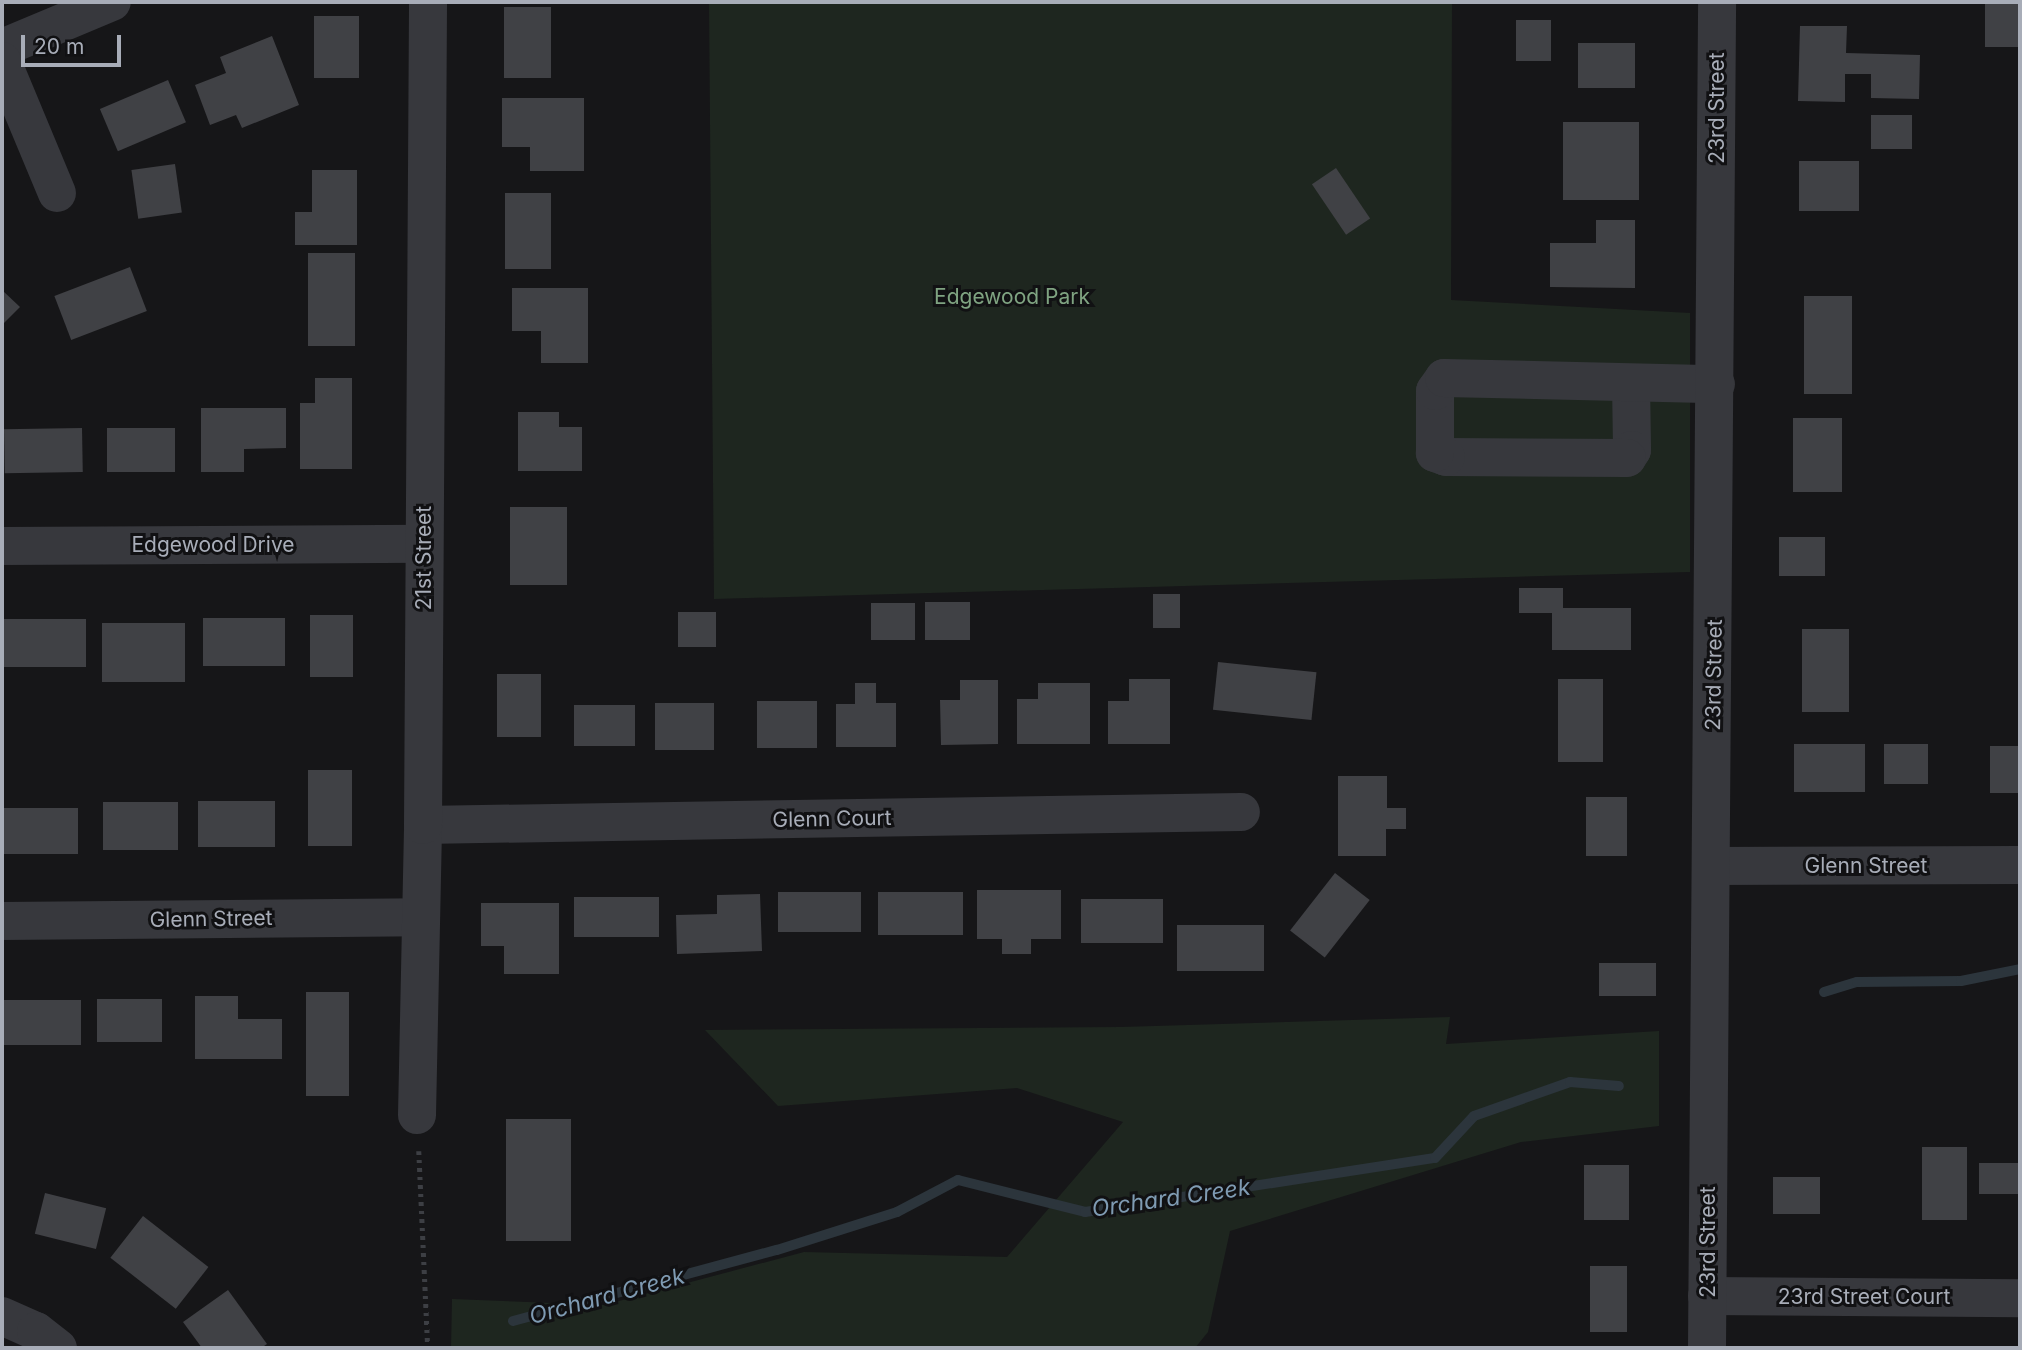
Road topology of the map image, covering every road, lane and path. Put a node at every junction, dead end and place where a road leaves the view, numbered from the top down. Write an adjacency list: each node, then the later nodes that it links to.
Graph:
1 (112, 2): 4 (street)
2 (428, 2): 9 (street, 21st Street)
3 (1717, 2): 8 (street, 23rd Street)
4 (2, 48)
5 (2, 61): 6 (street)
6 (57, 193)
7 (1631, 383): 7 (street); 8 (street)
8 (1716, 384): 14 (street, 23rd Street)
9 (424, 544): 10 (street, Edgewood Drive); 12 (street, 21st Street)
10 (2, 546)
11 (1241, 812): 12 (street, Glenn Court)
12 (423, 825): 15 (street, 21st Street)
13 (2020, 865): 14 (street, Glenn Street)
14 (1711, 866): 18 (street, 23rd Street)
15 (420, 918): 16 (street, Glenn Street); 17 (street, 21st Street)
16 (2, 921)
17 (417, 1115): 22 (path)
18 (1707, 1296): 19 (street, 23rd Street Court); 23 (street, 23rd Street)
19 (2020, 1298)
20 (2, 1316): 21 (street)
21 (58, 1348)
22 (428, 1348)
23 (1707, 1348)

